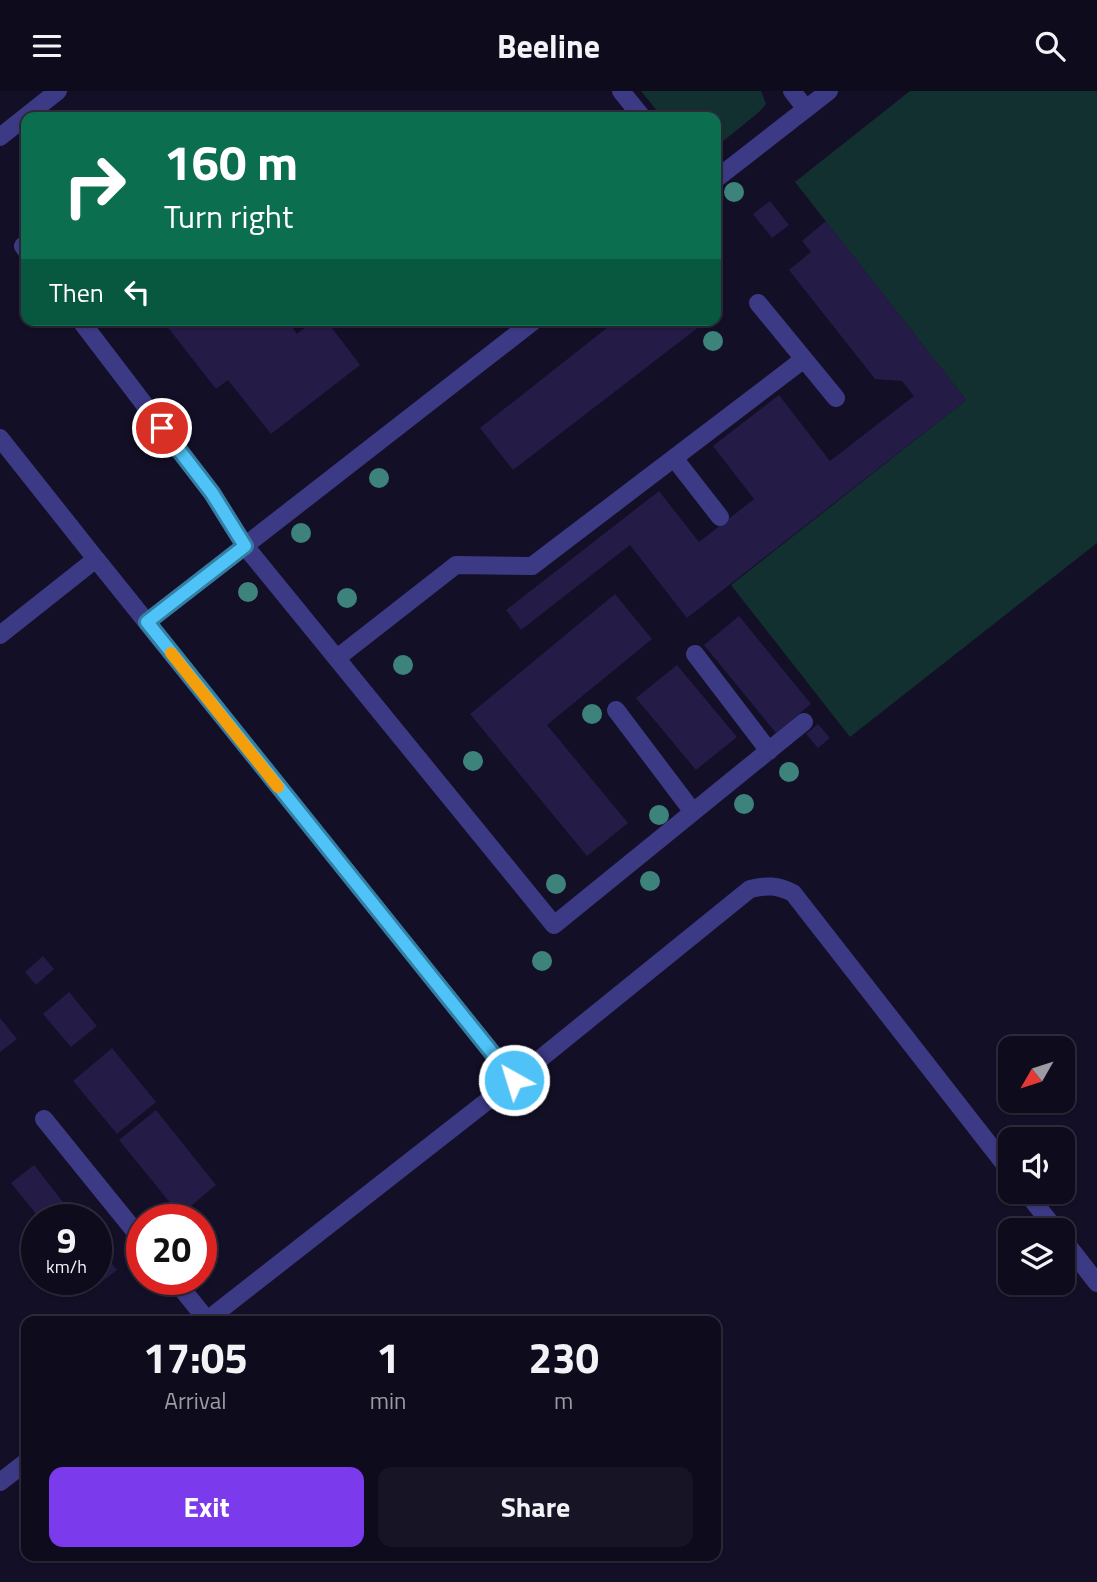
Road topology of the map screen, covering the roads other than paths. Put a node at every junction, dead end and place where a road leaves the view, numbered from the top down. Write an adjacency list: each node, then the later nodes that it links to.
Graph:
1 (57, 91): 6 (lane)
2 (621, 91): 7 (lane)
3 (792, 91): 5 (lane)
4 (829, 91): 5 (lane)
5 (806, 109): 10 (lane)
6 (30, 112)
7 (638, 112)
8 (21, 119): 9 (lane)
9 (1, 134)
10 (721, 175)
11 (758, 303): 14 (lane)
12 (85, 326): 19 (lane)
13 (527, 326): 19 (lane)
14 (804, 359): 15 (lane); 17 (lane)
15 (836, 398)
16 (0, 438): 20 (lane)
17 (674, 458): 18 (lane); 24 (lane)
18 (720, 517)
19 (245, 546): 21 (lane); 24 (lane)
20 (96, 559): 21 (lane); 22 (lane)
21 (147, 622): 29 (lane)
22 (0, 635)
23 (695, 654): 27 (lane)
24 (337, 658): 28 (lane)
25 (616, 710): 28 (lane)
26 (804, 722): 27 (lane)
27 (769, 751): 28 (lane)
28 (693, 812)
29 (514, 1080): 31 (lane); 39 (lane)
30 (44, 1119): 34 (lane)
31 (998, 1156)
32 (1035, 1204): 33 (lane)
33 (1047, 1218)
34 (126, 1220)
35 (1075, 1255): 36 (lane)
36 (1097, 1283)
37 (186, 1295): 38 (lane)
38 (202, 1316)
39 (212, 1316)
40 (21, 1466): 41 (lane)
41 (0, 1482)

